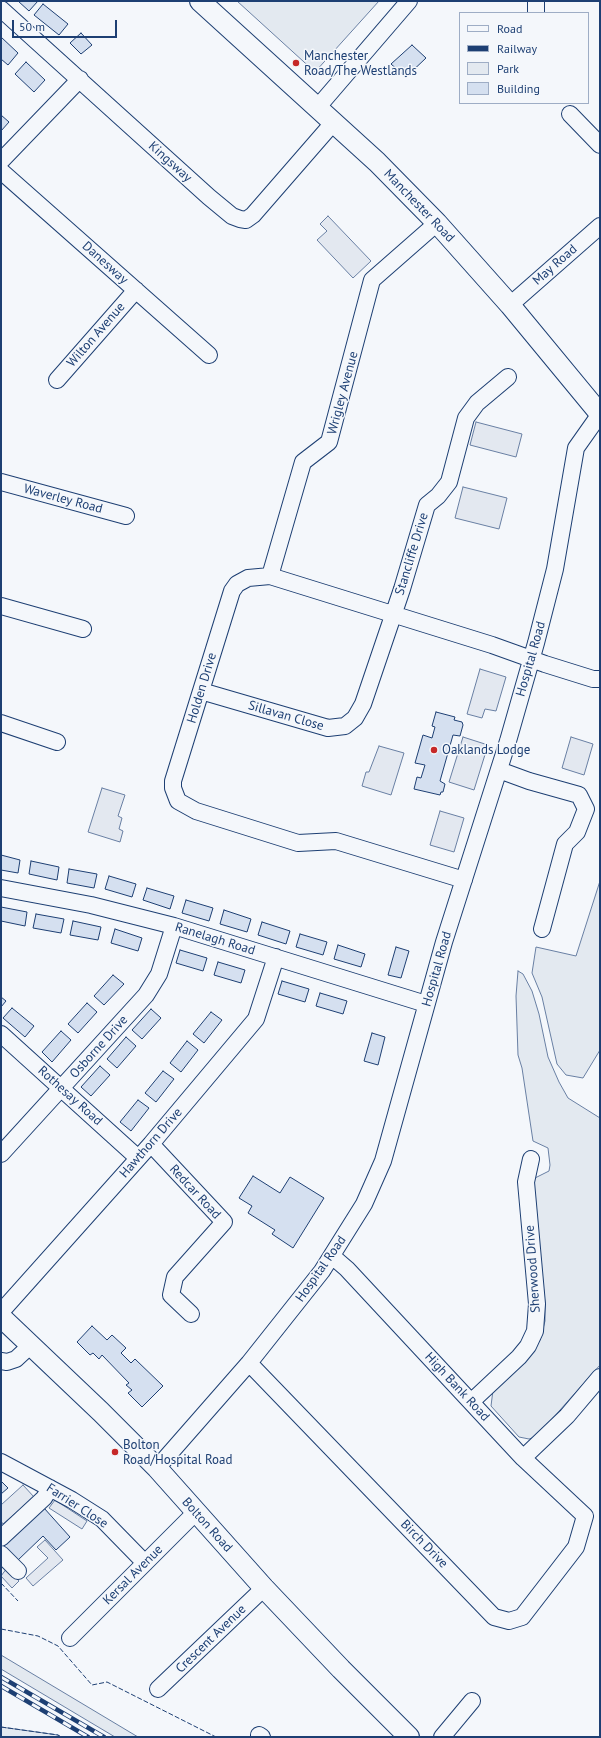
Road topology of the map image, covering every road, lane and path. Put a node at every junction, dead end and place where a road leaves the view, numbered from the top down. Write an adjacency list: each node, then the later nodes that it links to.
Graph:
1 (200, 1): 4 (main road, Manchester Road)
2 (409, 1): 8 (street)
3 (536, 1): 6 (street)
4 (215, 8): 8 (main road, Manchester Road)
5 (1, 10): 7 (street, Kingsway)
6 (536, 12)
7 (80, 79): 10 (street, Kingsway); 12 (street)
8 (317, 108): 10 (main road, Manchester Road)
9 (570, 114): 11 (street)
10 (333, 123): 14 (main road, Manchester Road)
11 (600, 145)
12 (1, 161)
13 (1, 171): 16 (street, Danesway)
14 (437, 223): 17 (main road, Manchester Road); 24 (street, Wrigley Avenue)
15 (600, 226): 17 (street, May Road)
16 (136, 290): 18 (street, Danesway); 20 (street, Wilton Avenue)
17 (510, 305): 21 (main road, Manchester Road)
18 (209, 355)
19 (508, 377): 26 (street, Stancliffe Drive)
20 (57, 380)
21 (600, 414): 28 (street, Hospital Road)
22 (1, 482): 23 (street, Waverley Road)
23 (126, 516)
24 (270, 576): 26 (street, Holden Drive); 30 (street, Holden Drive)
25 (1, 606): 27 (street)
26 (393, 615): 28 (street, Holden Drive); 30 (street, Sillavan Close)
27 (83, 629)
28 (530, 658): 29 (street, Holden Drive); 33 (street, Hospital Road)
29 (600, 679)
30 (201, 691): 34 (street, Holden Drive)
31 (1, 723): 32 (street)
32 (57, 742)
33 (499, 770): 34 (street, Hospital Road); 37 (street)
34 (464, 880): 39 (street, Hospital Road)
35 (1, 888): 36 (street, Ranelagh Road)
36 (174, 926): 38 (street, Ranelagh Road); 41 (street, Osborne Drive)
37 (542, 929)
38 (276, 957): 39 (street, Ranelagh Road); 42 (street, Hawthorn Drive)
39 (426, 1004): 46 (street, Hospital Road)
40 (1, 1034): 41 (street, Rothesay Road)
41 (60, 1089): 43 (street, Osborne Drive); 44 (street, Rothesay Road)
42 (151, 1144): 44 (street, Hawthorn Drive); 48 (street, Redcar Road)
43 (1, 1154)
44 (138, 1158): 47 (street, Hawthorn Drive)
45 (531, 1159): 54 (street, Sherwood Drive)
46 (332, 1256): 52 (street, Hospital Road); 54 (street, High Bank Road)
47 (1, 1312)
48 (191, 1314)
49 (1, 1317): 50 (main road, Bolton Road)
50 (31, 1345): 51 (street); 57 (main road, Bolton Road)
51 (1, 1361)
52 (249, 1364): 57 (street, Hospital Road); 60 (street, Birch Drive)
53 (600, 1377): 55 (street)
54 (471, 1402): 55 (street, High Bank Road)
55 (523, 1458): 60 (street, High Bank Road)
56 (1, 1462): 58 (street, Farrier Close)
57 (157, 1468): 59 (main road, Bolton Road)
58 (50, 1488): 61 (street); 63 (street, Farrier Close)
59 (196, 1512): 63 (street, Kersal Avenue); 65 (main road, Bolton Road)
60 (585, 1516)
61 (1, 1538)
62 (1, 1554): 64 (street)
63 (145, 1563): 66 (street, Kersal Avenue)
64 (18, 1571)
65 (264, 1588): 67 (street, Crescent Avenue); 69 (main road, Bolton Road)
66 (70, 1638)
67 (158, 1689)
68 (472, 1702): 70 (street)
69 (400, 1734)
70 (442, 1737)

